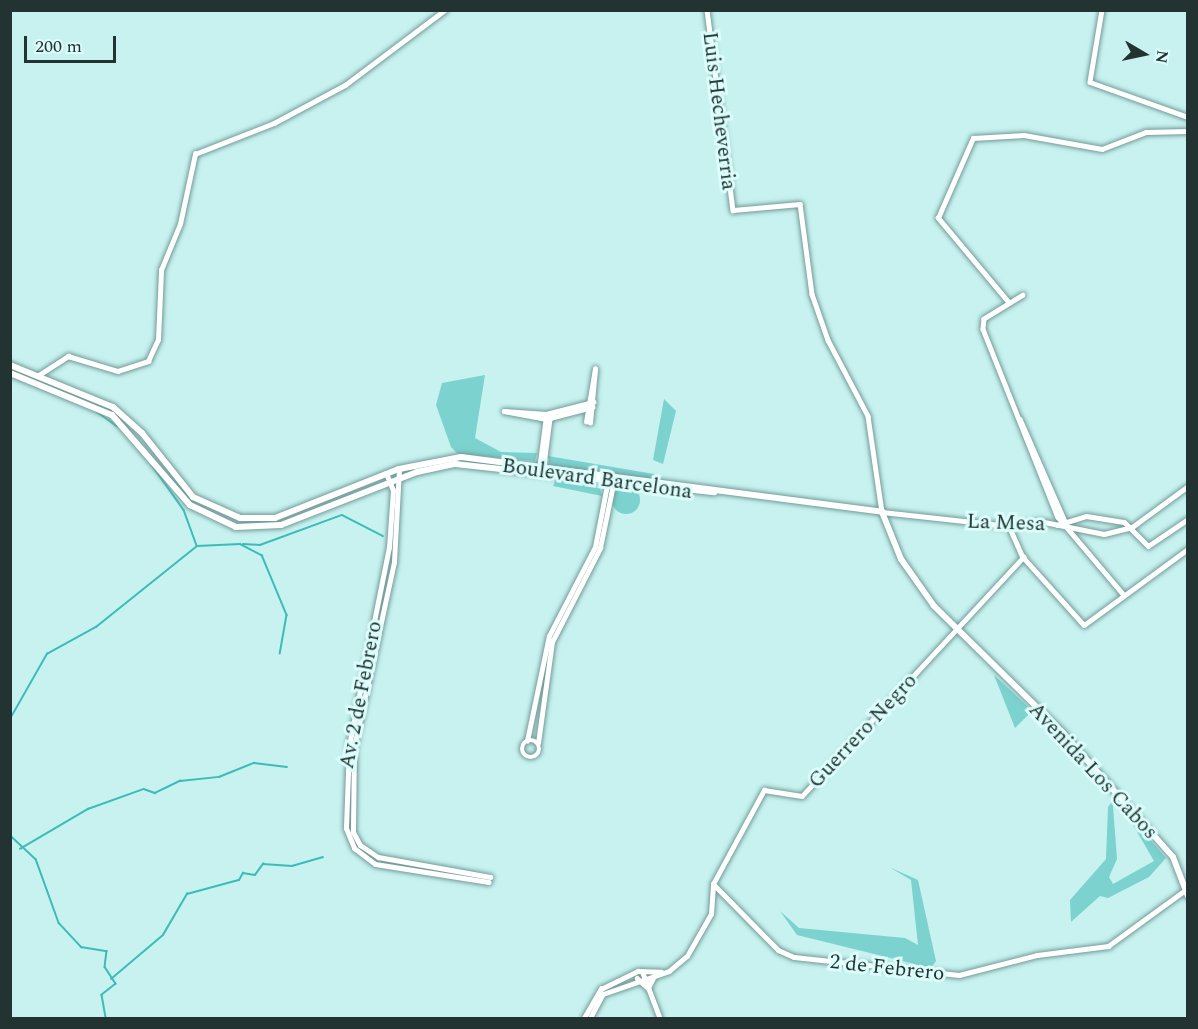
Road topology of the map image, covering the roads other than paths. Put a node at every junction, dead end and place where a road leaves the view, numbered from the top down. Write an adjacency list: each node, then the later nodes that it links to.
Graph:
1 (445, 10): 10 (street)
2 (707, 10): 23 (street, Luis Hecheverria)
3 (1102, 10): 4 (street)
4 (1188, 117)
5 (1188, 131): 7 (street)
6 (1023, 295): 7 (street)
7 (1010, 303): 26 (street)
8 (10, 365): 10 (main road)
9 (10, 373): 13 (main road)
10 (39, 375): 13 (main road)
11 (591, 405): 11 (street); 12 (street); 14 (street)
12 (548, 416): 12 (street); 17 (street)
13 (121, 417): 18 (main road); 21 (main road)
14 (588, 422)
15 (480, 462): 16 (main road); 17 (main road, Boulevard Barcelona); 19 (main road)
16 (399, 469): 18 (main road); 19 (main road, Av. 2 de Febrero)
17 (541, 469): 20 (main road, Boulevard Barcelona)
18 (386, 473): 21 (main road, Av. 2 de Febrero)
19 (401, 478): 21 (main road); 21 (main road, Av. 2 de Febrero)
20 (611, 480): 23 (main road, Boulevard Barcelona); 31 (street)
21 (390, 482)
22 (1188, 486): 27 (main road, La Mesa)
23 (882, 512): 25 (main road, La Mesa); 32 (main road, Avenida Los Cabos)
24 (1188, 519): 27 (main road)
25 (1009, 526): 26 (main road, La Mesa); 29 (street)
26 (1064, 526): 27 (main road, La Mesa); 27 (main road); 30 (street)
27 (1132, 527)
28 (1188, 549): 30 (street)
29 (1023, 557): 30 (street); 32 (street, Guerrero Negro)
30 (1122, 594)
31 (569, 600): 33 (street); 34 (street)
32 (957, 631): 35 (street, Guerrero Negro); 36 (main road, Avenida Los Cabos)
33 (527, 741): 34 (street); 34 (street)
34 (538, 743)
35 (713, 885): 36 (main road, 2 de Febrero); 38 (street)
36 (1187, 893)
37 (643, 973): 38 (street); 39 (street); 40 (street); 41 (street)
38 (655, 973): 40 (street)
39 (637, 978): 40 (street); 42 (street)
40 (648, 987): 43 (street)
41 (584, 1018)
42 (590, 1018)
43 (660, 1018)

